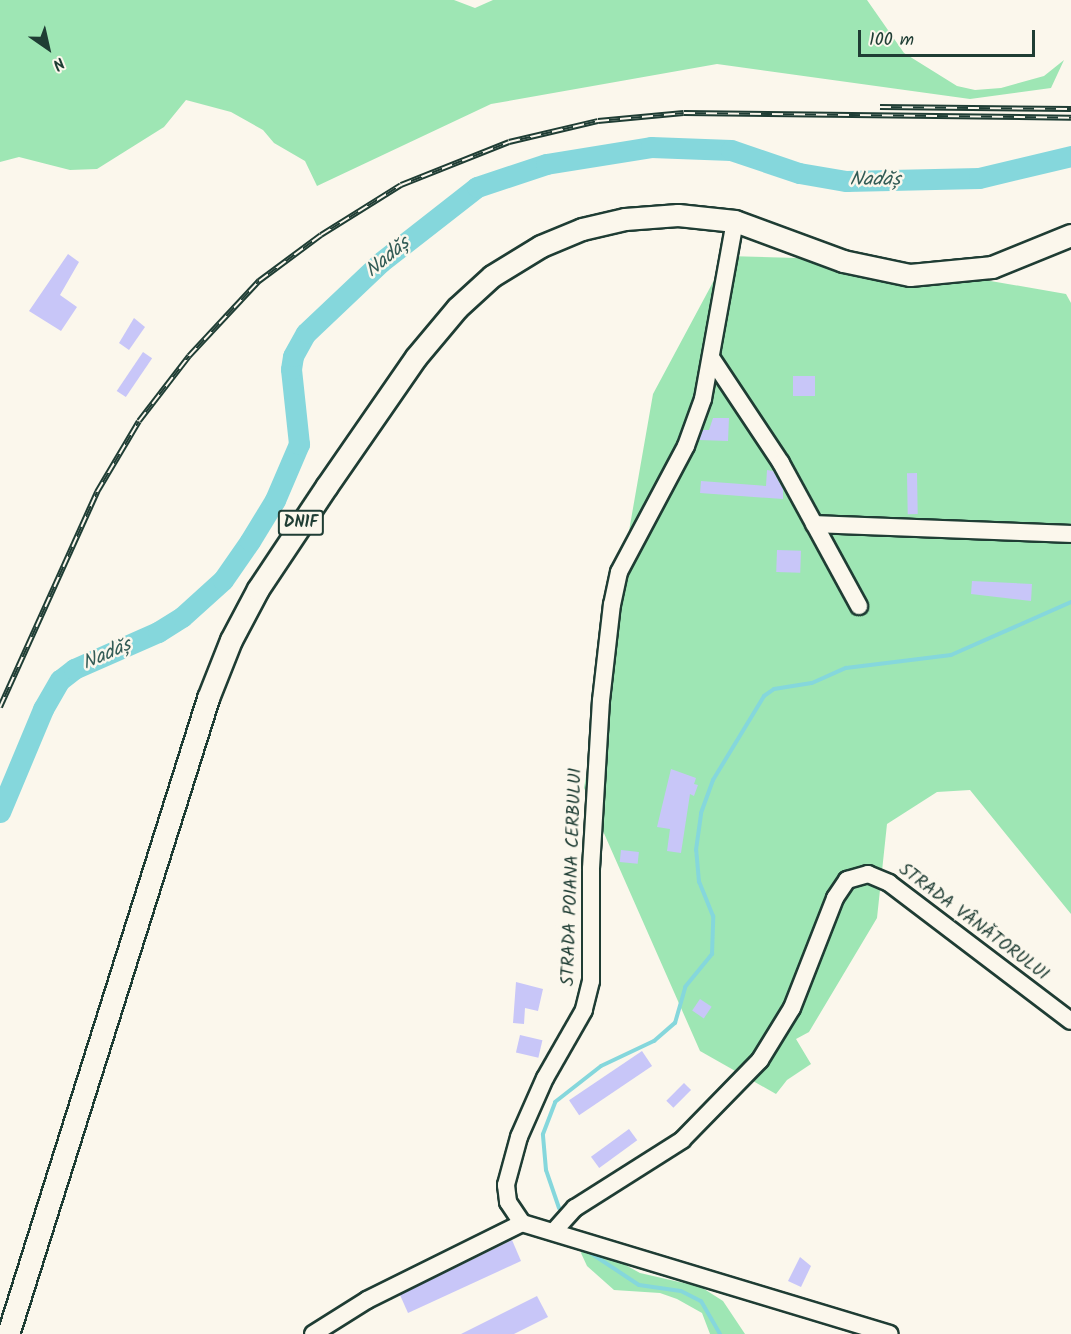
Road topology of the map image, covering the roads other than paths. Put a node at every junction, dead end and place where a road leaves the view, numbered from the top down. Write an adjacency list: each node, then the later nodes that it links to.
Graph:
1 (735, 221): 2 (main road, DN1F); 3 (street, STRADA POIANA CERBULUI); 10 (main road, DN1F)
2 (1071, 235)
3 (712, 359): 4 (street); 8 (street, STRADA POIANA CERBULUI)
4 (814, 524): 5 (street); 6 (street)
5 (1071, 534)
6 (859, 606)
7 (1071, 1021): 9 (street, STRADA VÂNĂTORULUI)
8 (522, 1223): 9 (street); 11 (street)
9 (555, 1230): 12 (street)
10 (8, 1334)
11 (313, 1334)
12 (890, 1334)

